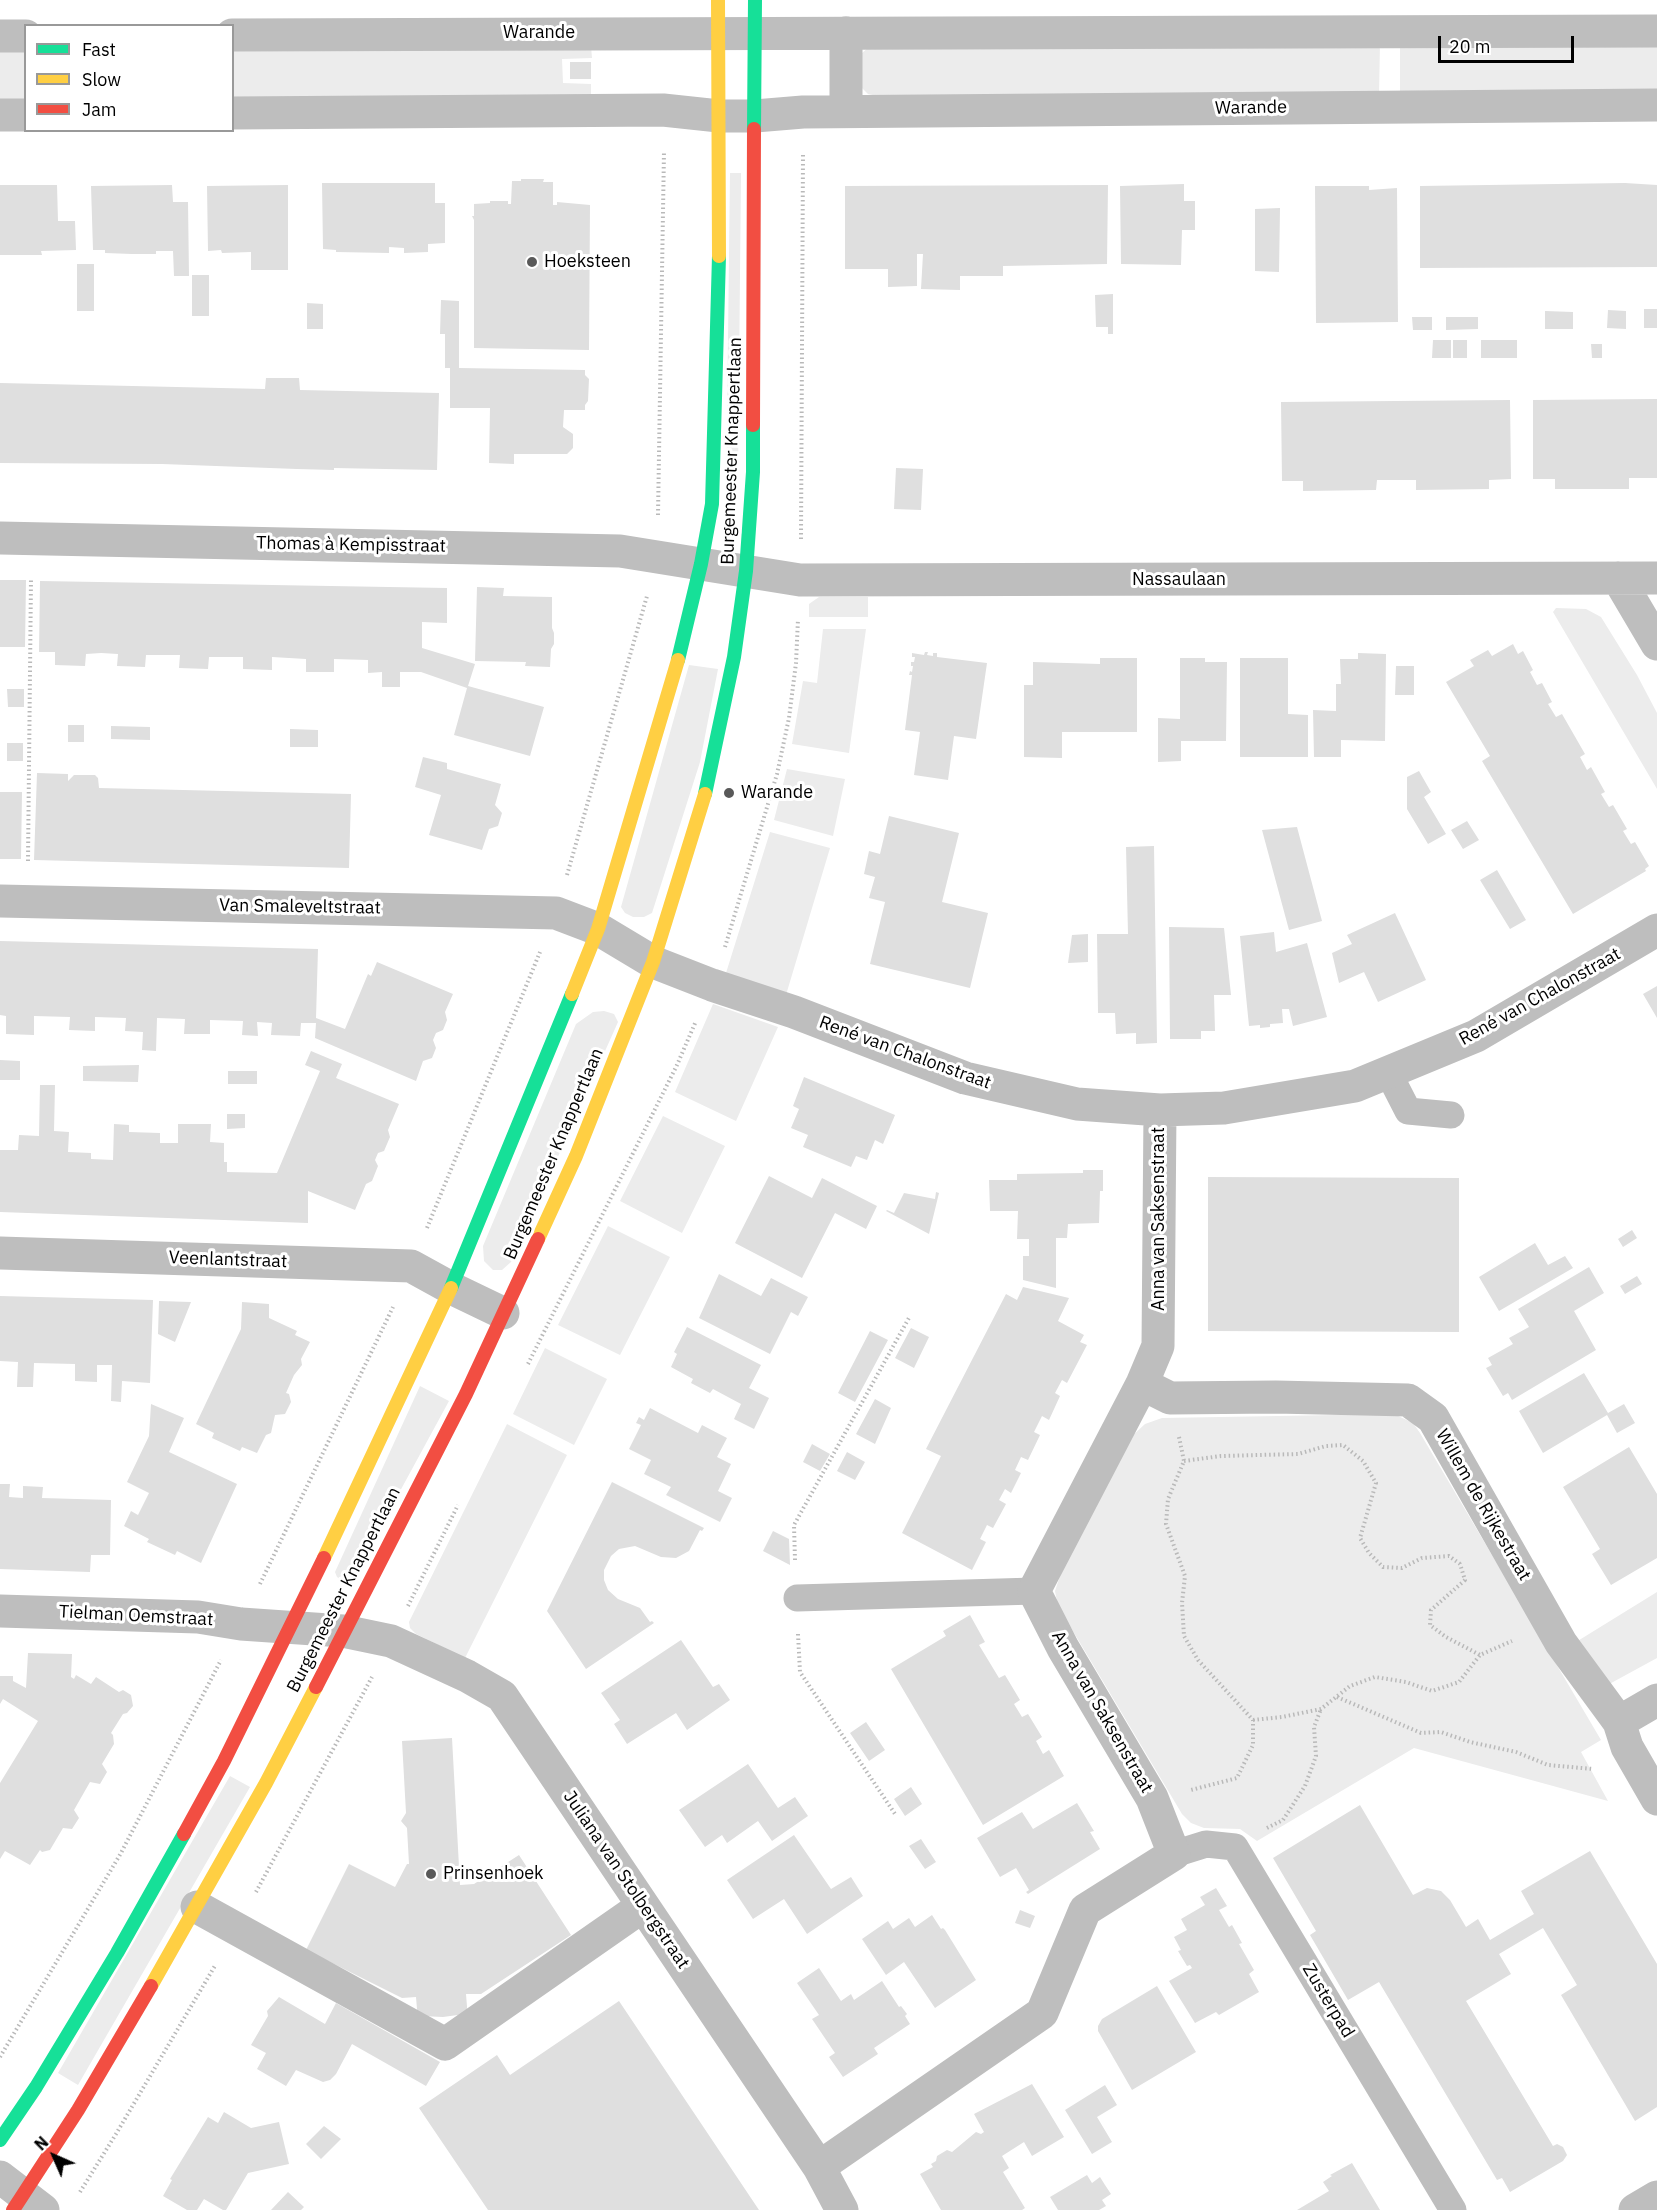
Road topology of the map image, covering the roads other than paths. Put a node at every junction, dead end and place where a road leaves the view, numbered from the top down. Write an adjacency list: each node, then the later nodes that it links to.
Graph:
1 (718, 0): 5 (main road, Burgemeester Knappertlaan)
2 (755, 0): 4 (main road, Burgemeester Knappertlaan)
3 (1657, 31): 6 (street, Warande)
4 (755, 32): 5 (street, Warande); 6 (street, Warande); 16 (main road, Burgemeester Knappertlaan)
5 (718, 33): 7 (street, Warande); 15 (main road, Burgemeester Knappertlaan)
6 (846, 33): 11 (street)
7 (234, 35)
8 (0, 36): 9 (street)
9 (24, 36)
10 (1657, 105): 11 (street, Warande)
11 (846, 111): 16 (street, Warande)
12 (234, 113): 15 (street, Warande)
13 (0, 115): 14 (street)
14 (24, 115)
15 (718, 116): 16 (street, Warande); 18 (main road, Burgemeester Knappertlaan)
16 (755, 116): 19 (main road, Burgemeester Knappertlaan)
17 (16, 538): 18 (street, Thomas à Kempisstraat)
18 (701, 564): 19 (street, Nassaulaan); 24 (main road, Burgemeester Knappertlaan)
19 (746, 571): 20 (street, Nassaulaan); 26 (main road, Burgemeester Knappertlaan)
20 (1618, 578): 21 (street, Nassaulaan); 22 (street)
21 (1657, 578)
22 (1657, 644)
23 (14, 901): 24 (street, Van Smaleveltstraat)
24 (598, 928): 26 (street, René van Chalonstraat); 31 (main road, Burgemeester Knappertlaan)
25 (1657, 930): 27 (street, René van Chalonstraat)
26 (653, 962): 28 (street, René van Chalonstraat); 32 (main road, Burgemeester Knappertlaan)
27 (1388, 1072): 28 (street, René van Chalonstraat); 29 (lane)
28 (1160, 1110): 33 (street, Anna van Saksenstraat)
29 (1451, 1115)
30 (0, 1253): 31 (street, Veenlantstraat)
31 (451, 1288): 32 (street); 37 (main road, Burgemeester Knappertlaan)
32 (503, 1313): 38 (main road, Burgemeester Knappertlaan)
33 (1142, 1384): 34 (street, Anna van Saksenstraat); 40 (street, Willem de Rijkestraat)
34 (1034, 1591): 35 (lane); 42 (street, Anna van Saksenstraat)
35 (797, 1598)
36 (0, 1611): 37 (street, Tielman Oemstraat)
37 (291, 1628): 38 (street, Tielman Oemstraat); 45 (main road, Burgemeester Knappertlaan)
38 (343, 1631): 43 (main road, Burgemeester Knappertlaan); 44 (street, Juliana van Stolbergstraat)
39 (1657, 1700): 40 (street)
40 (1623, 1735): 41 (street, Willem de Rijkestraat)
41 (1657, 1799)
42 (1174, 1854): 46 (street); 50 (lane, Zusterpad)
43 (197, 1906): 44 (street); 48 (main road, Burgemeester Knappertlaan)
44 (644, 1906): 46 (street, Juliana van Stolbergstraat)
45 (0, 2140)
46 (819, 2167): 49 (street, Juliana van Stolbergstraat)
47 (1657, 2197): 51 (street)
48 (20, 2198)
49 (842, 2210)
50 (1453, 2210)
51 (1635, 2210)

